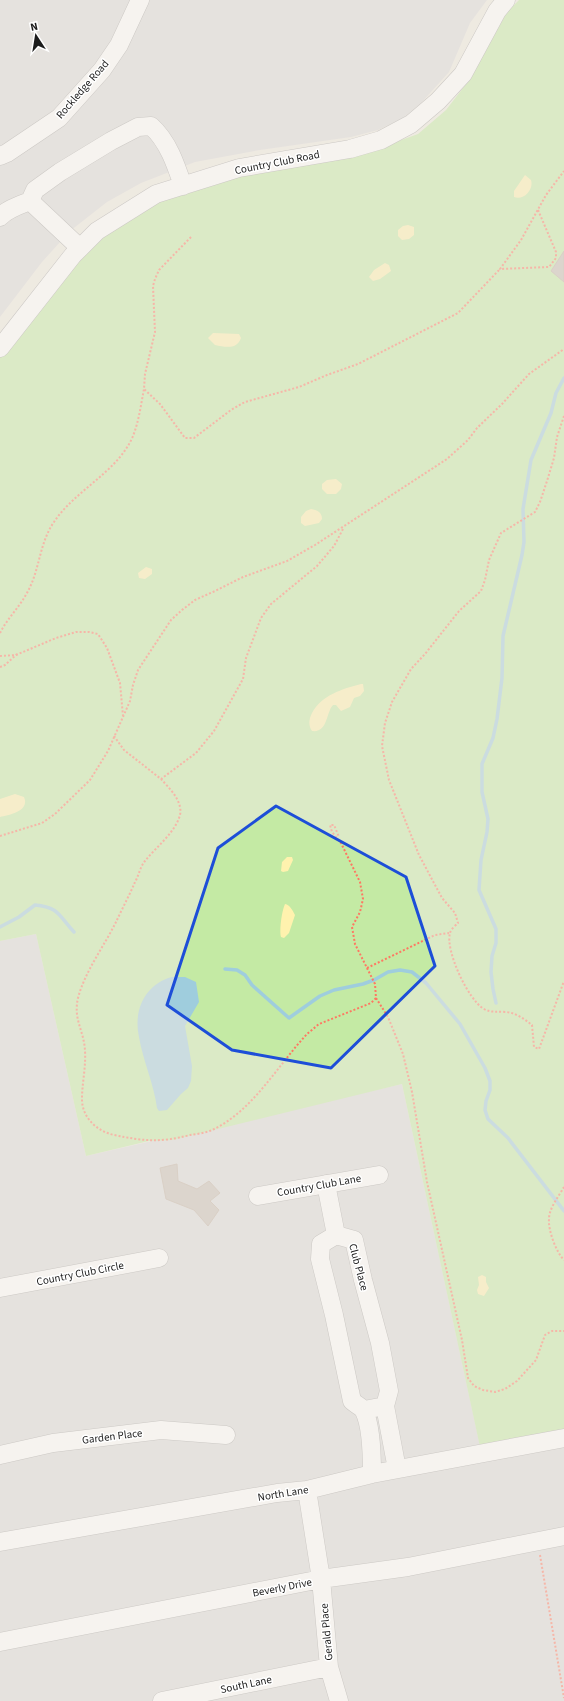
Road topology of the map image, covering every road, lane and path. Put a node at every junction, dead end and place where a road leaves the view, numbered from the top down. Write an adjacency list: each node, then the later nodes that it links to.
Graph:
1 (140, 0): 3 (street, Rockledge Road)
2 (506, 0): 5 (street, Country Club Road)
3 (0, 156)
4 (564, 171): 7 (path)
5 (183, 186): 6 (street); 10 (street, Country Club Road)
6 (30, 201): 8 (street); 10 (street)
7 (538, 210): 11 (path); 11 (path)
8 (0, 217)
9 (191, 237): 14 (path)
10 (80, 248): 12 (street, Country Club Road)
11 (500, 269): 14 (path)
12 (0, 347)
13 (564, 349): 16 (path)
14 (144, 389): 17 (path)
15 (564, 416): 28 (path)
16 (343, 528): 21 (path); 23 (path)
17 (0, 633)
18 (17, 653): 19 (path); 20 (path); 21 (path)
19 (0, 656)
20 (0, 667)
21 (123, 718): 22 (path)
22 (114, 736): 23 (path); 24 (path)
23 (161, 779): 29 (path)
24 (0, 836)
25 (339, 837): 27 (path)
26 (448, 933): 27 (path)
27 (367, 968): 29 (path)
28 (564, 981)
29 (376, 998): 38 (path)
30 (379, 1175): 31 (street, Country Club Lane)
31 (326, 1184): 33 (street, Country Club Lane); 34 (street)
32 (564, 1187): 36 (path)
33 (258, 1196)
34 (336, 1235): 39 (street, Club Place); 40 (street, Club Place)
35 (159, 1258): 37 (street, Country Club Circle)
36 (564, 1260)
37 (0, 1288)
38 (564, 1331)
39 (385, 1406): 40 (street); 43 (street, Club Place)
40 (364, 1410): 44 (street)
41 (226, 1435): 45 (street, Garden Place)
42 (564, 1438): 46 (street, North Lane)
43 (391, 1439): 44 (street); 46 (street, Club Place)
44 (371, 1444): 47 (street)
45 (0, 1455)
46 (397, 1469): 47 (street, North Lane)
47 (372, 1474): 48 (street, North Lane)
48 (307, 1490): 50 (street, North Lane); 52 (street, Gerald Place)
49 (564, 1536): 51 (street, Beverly Drive)
50 (0, 1542)
51 (538, 1542): 52 (street, Beverly Drive); 55 (path)
52 (321, 1579): 53 (street, Beverly Drive); 54 (street, Gerald Place)
53 (0, 1642)
54 (329, 1667): 56 (street, South Lane); 57 (street, Gerald Place)
55 (564, 1698)
56 (162, 1701)
57 (339, 1701)

